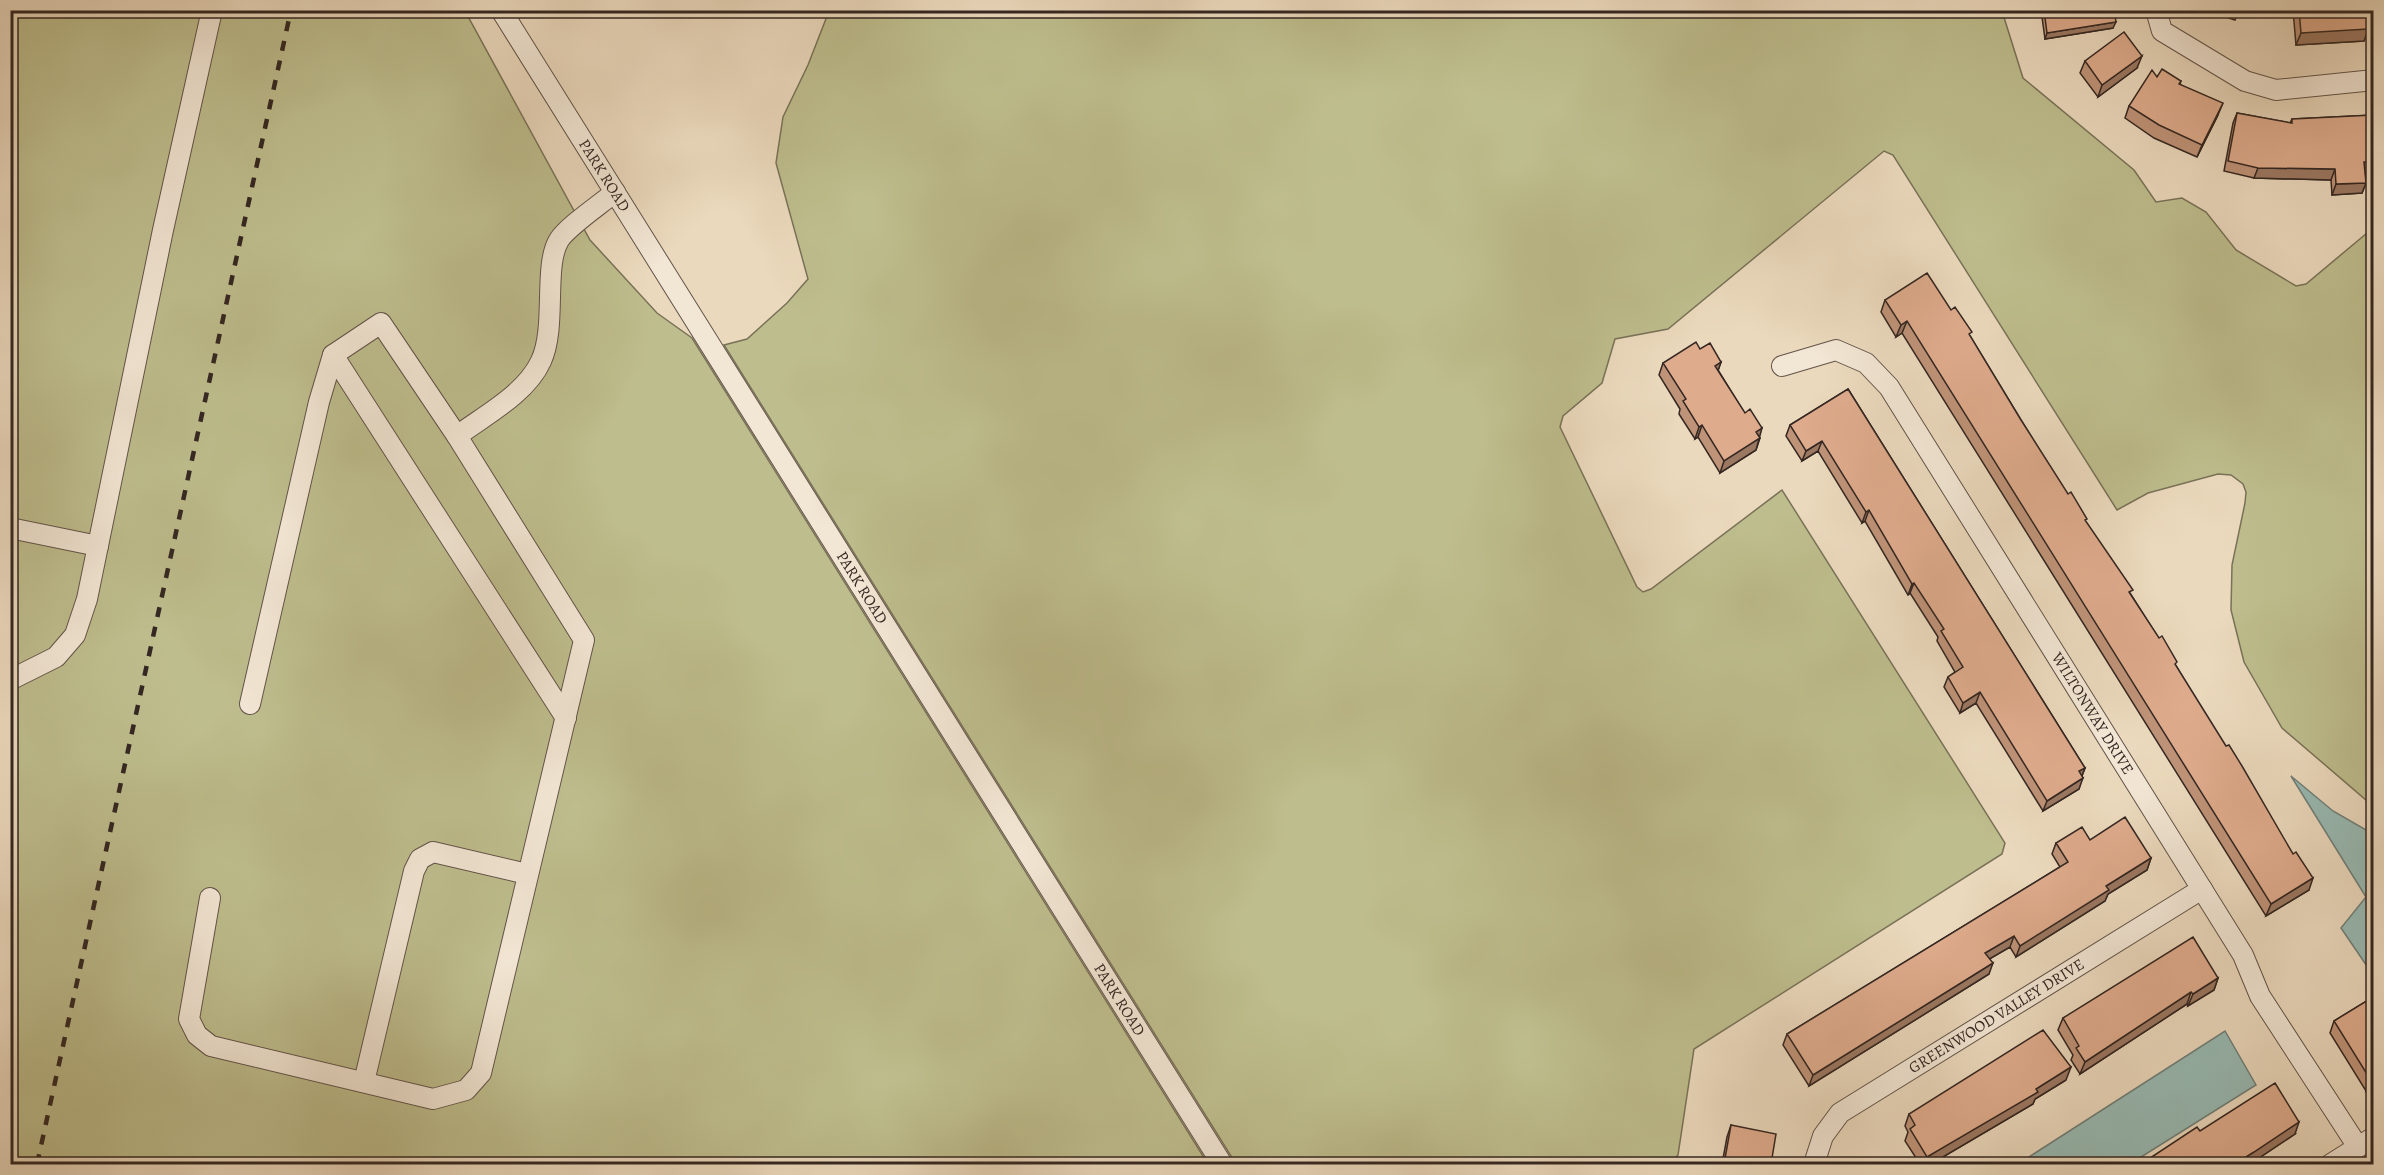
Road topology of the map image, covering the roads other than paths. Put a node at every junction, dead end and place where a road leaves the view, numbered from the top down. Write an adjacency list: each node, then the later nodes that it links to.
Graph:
1 (212, 10): 10 (street)
2 (501, 10): 5 (street, PARK ROAD)
3 (2156, 10): 4 (street)
4 (2373, 80)
5 (615, 192): 8 (street); 19 (street, PARK ROAD)
6 (333, 355): 8 (street); 12 (street); 13 (street)
7 (1782, 366): 15 (street, WILTONWAY DRIVE)
8 (457, 436): 13 (street)
9 (10, 528): 10 (street)
10 (98, 546): 11 (street)
11 (10, 680)
12 (250, 704)
13 (566, 718): 14 (street)
14 (527, 874): 17 (street); 17 (street)
15 (2202, 889): 18 (street, WILTONWAY DRIVE); 20 (street, GREENWOOD VALLEY DRIVE)
16 (210, 898): 17 (street)
17 (364, 1082)
18 (2366, 1142): 21 (street)
19 (1222, 1164)
20 (1814, 1164)
21 (2331, 1164)

